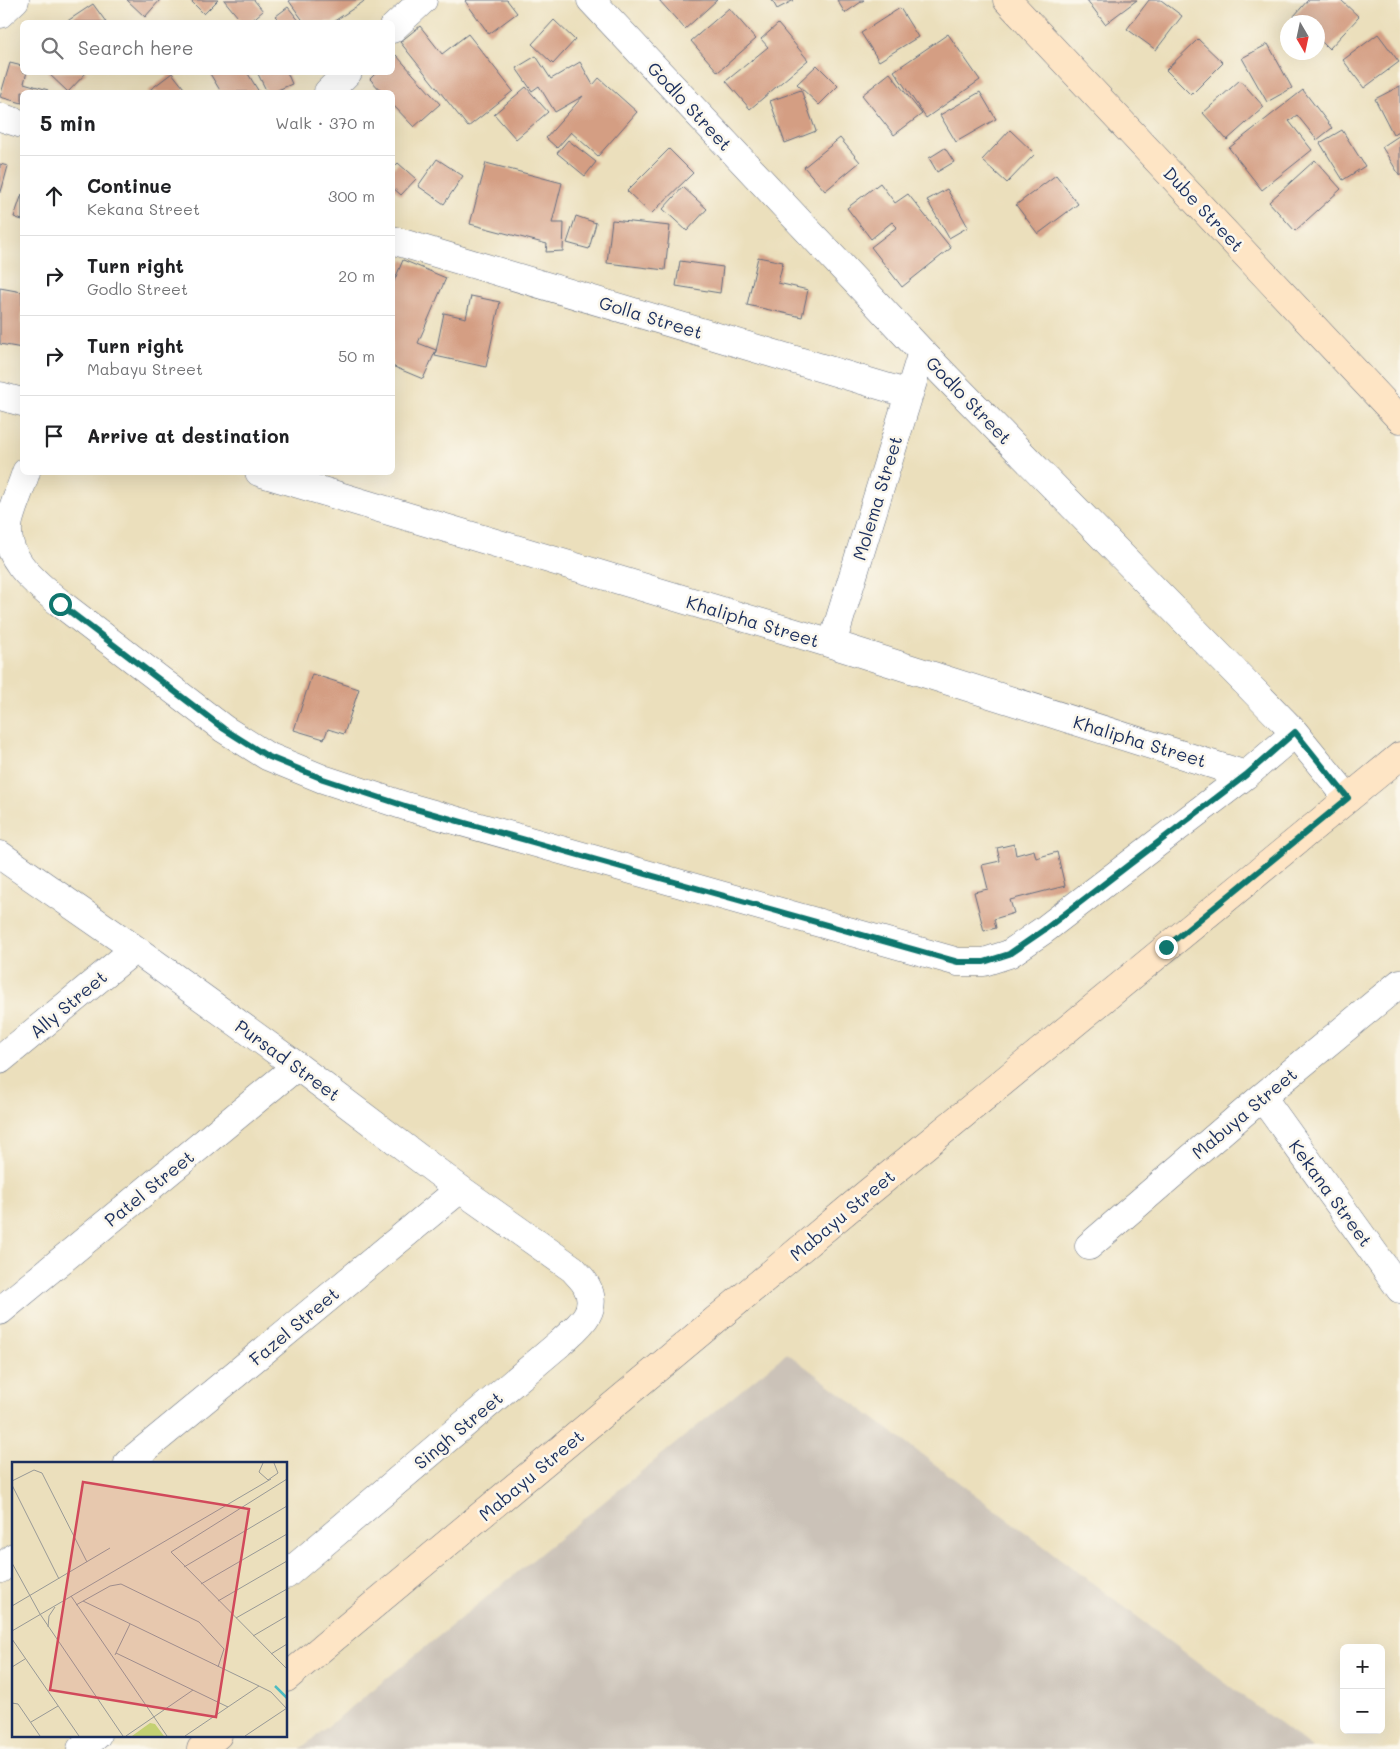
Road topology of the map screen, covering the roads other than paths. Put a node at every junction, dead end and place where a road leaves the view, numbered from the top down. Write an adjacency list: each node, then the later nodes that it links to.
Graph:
1 (15, 0): 5 (street)
2 (423, 0): 6 (street)
3 (591, 0): 12 (street, Godlo Street)
4 (1007, 0): 16 (street, Dube Street)
5 (0, 14)
6 (395, 26)
7 (345, 75): 8 (street)
8 (330, 90)
9 (0, 117): 10 (street)
10 (20, 123)
11 (395, 241): 13 (street, Golla Street)
12 (922, 352): 13 (street, Molema Street); 20 (street, Godlo Street)
13 (908, 394): 19 (street, Molema Street)
14 (0, 396): 15 (street)
15 (20, 401)
16 (1400, 419)
17 (25, 475): 22 (street)
18 (269, 475): 19 (street, Khalipha Street)
19 (832, 644): 22 (street, Khalipha Street)
20 (1295, 732): 22 (street); 23 (street, Godlo Street)
21 (1400, 756): 23 (street, Mabayu Street)
22 (1246, 775)
23 (1348, 798): 39 (street, Mabayu Street)
24 (0, 855): 25 (street, Pursad Street)
25 (135, 948): 27 (street, Ally Street); 28 (street, Pursad Street)
26 (1400, 983): 29 (street, Mabuya Street)
27 (0, 1060)
28 (298, 1066): 30 (street, Pursad Street); 34 (street, Patel Street)
29 (1262, 1097): 31 (street, Mabuya Street); 33 (street, Kekana Street)
30 (460, 1190): 32 (street, Pursad Street); 35 (street, Fazel Street)
31 (1089, 1246)
32 (573, 1269): 38 (street, Singh Street)
33 (1400, 1290)
34 (0, 1310)
35 (129, 1462)
36 (12, 1559): 37 (street)
37 (0, 1568)
38 (288, 1573)
39 (288, 1676)
40 (96, 1736): 42 (street)
41 (217, 1736): 43 (street)
42 (81, 1749)
43 (201, 1749)

